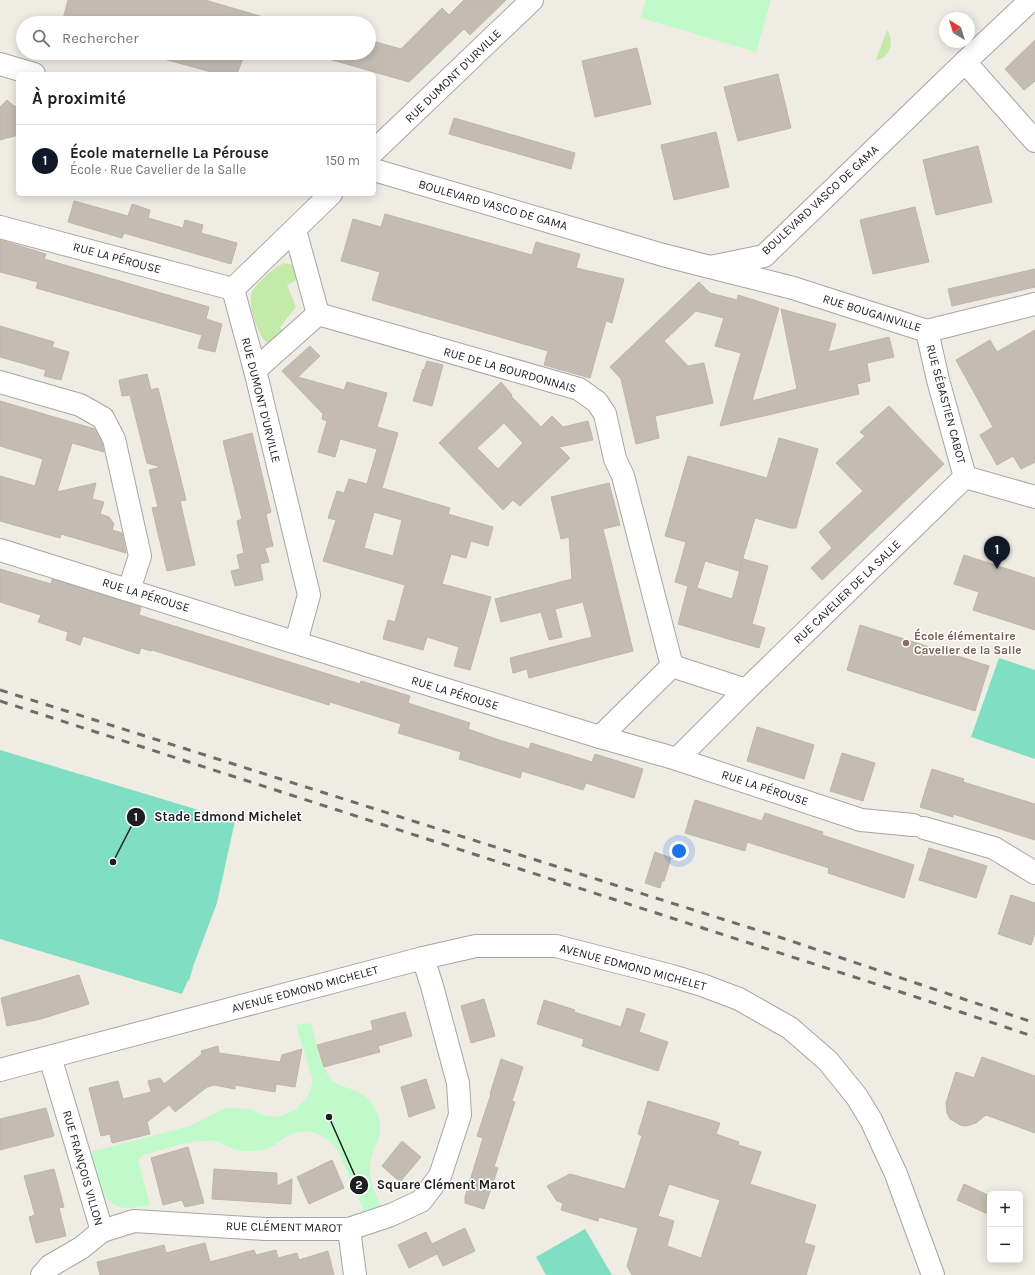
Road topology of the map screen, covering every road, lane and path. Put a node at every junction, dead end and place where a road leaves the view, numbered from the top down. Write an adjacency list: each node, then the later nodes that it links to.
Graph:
1 (532, 0): 7 (street, RUE DUMONT D'URVILLE)
2 (1031, 0): 3 (street, BOULEVARD VASCO DE GAMA)
3 (965, 62): 6 (street); 12 (street, BOULEVARD VASCO DE GAMA)
4 (0, 64): 5 (street)
5 (27, 72)
6 (1035, 141)
7 (376, 149)
8 (376, 171): 12 (street, BOULEVARD VASCO DE GAMA)
9 (329, 196): 11 (street)
10 (0, 227): 13 (street, RUE LA PÉROUSE)
11 (295, 230): 13 (street); 15 (street)
12 (710, 267): 16 (street, RUE BOUGAINVILLE)
13 (233, 289): 17 (street, RUE DUMONT D'URVILLE)
14 (1035, 304): 16 (street, RUE BOUGAINVILLE)
15 (318, 314): 17 (street); 24 (street, RUE DE LA BOURDONNAIS)
16 (927, 331): 19 (street, RUE SÉBASTIEN CABOT)
17 (254, 370): 23 (street, RUE DUMONT D'URVILLE)
18 (0, 382): 22 (street)
19 (965, 477): 20 (street); 25 (street, RUE CAVELIER DE LA SALLE)
20 (1035, 497)
21 (0, 550): 22 (street, RUE LA PÉROUSE)
22 (129, 590): 23 (street, RUE LA PÉROUSE)
23 (296, 642): 26 (street, RUE LA PÉROUSE)
24 (672, 666): 25 (street); 26 (street)
25 (746, 690): 27 (street, RUE CAVELIER DE LA SALLE)
26 (600, 737): 27 (street, RUE LA PÉROUSE)
27 (678, 759): 28 (street, RUE LA PÉROUSE)
28 (1035, 873)
29 (423, 958): 30 (street, AVENUE EDMOND MICHELET); 32 (street, RUE CLÉMENT MAROT); 36 (street, AVENUE EDMOND MICHELET)
30 (50, 1057): 31 (street, AVENUE EDMOND MICHELET); 33 (street, RUE FRANÇOIS VILLON)
31 (0, 1070)
32 (349, 1229): 33 (street, RUE CLÉMENT MAROT); 35 (street)
33 (102, 1232): 34 (street, RUE FRANÇOIS VILLON)
34 (42, 1275)
35 (355, 1275)
36 (933, 1275)

